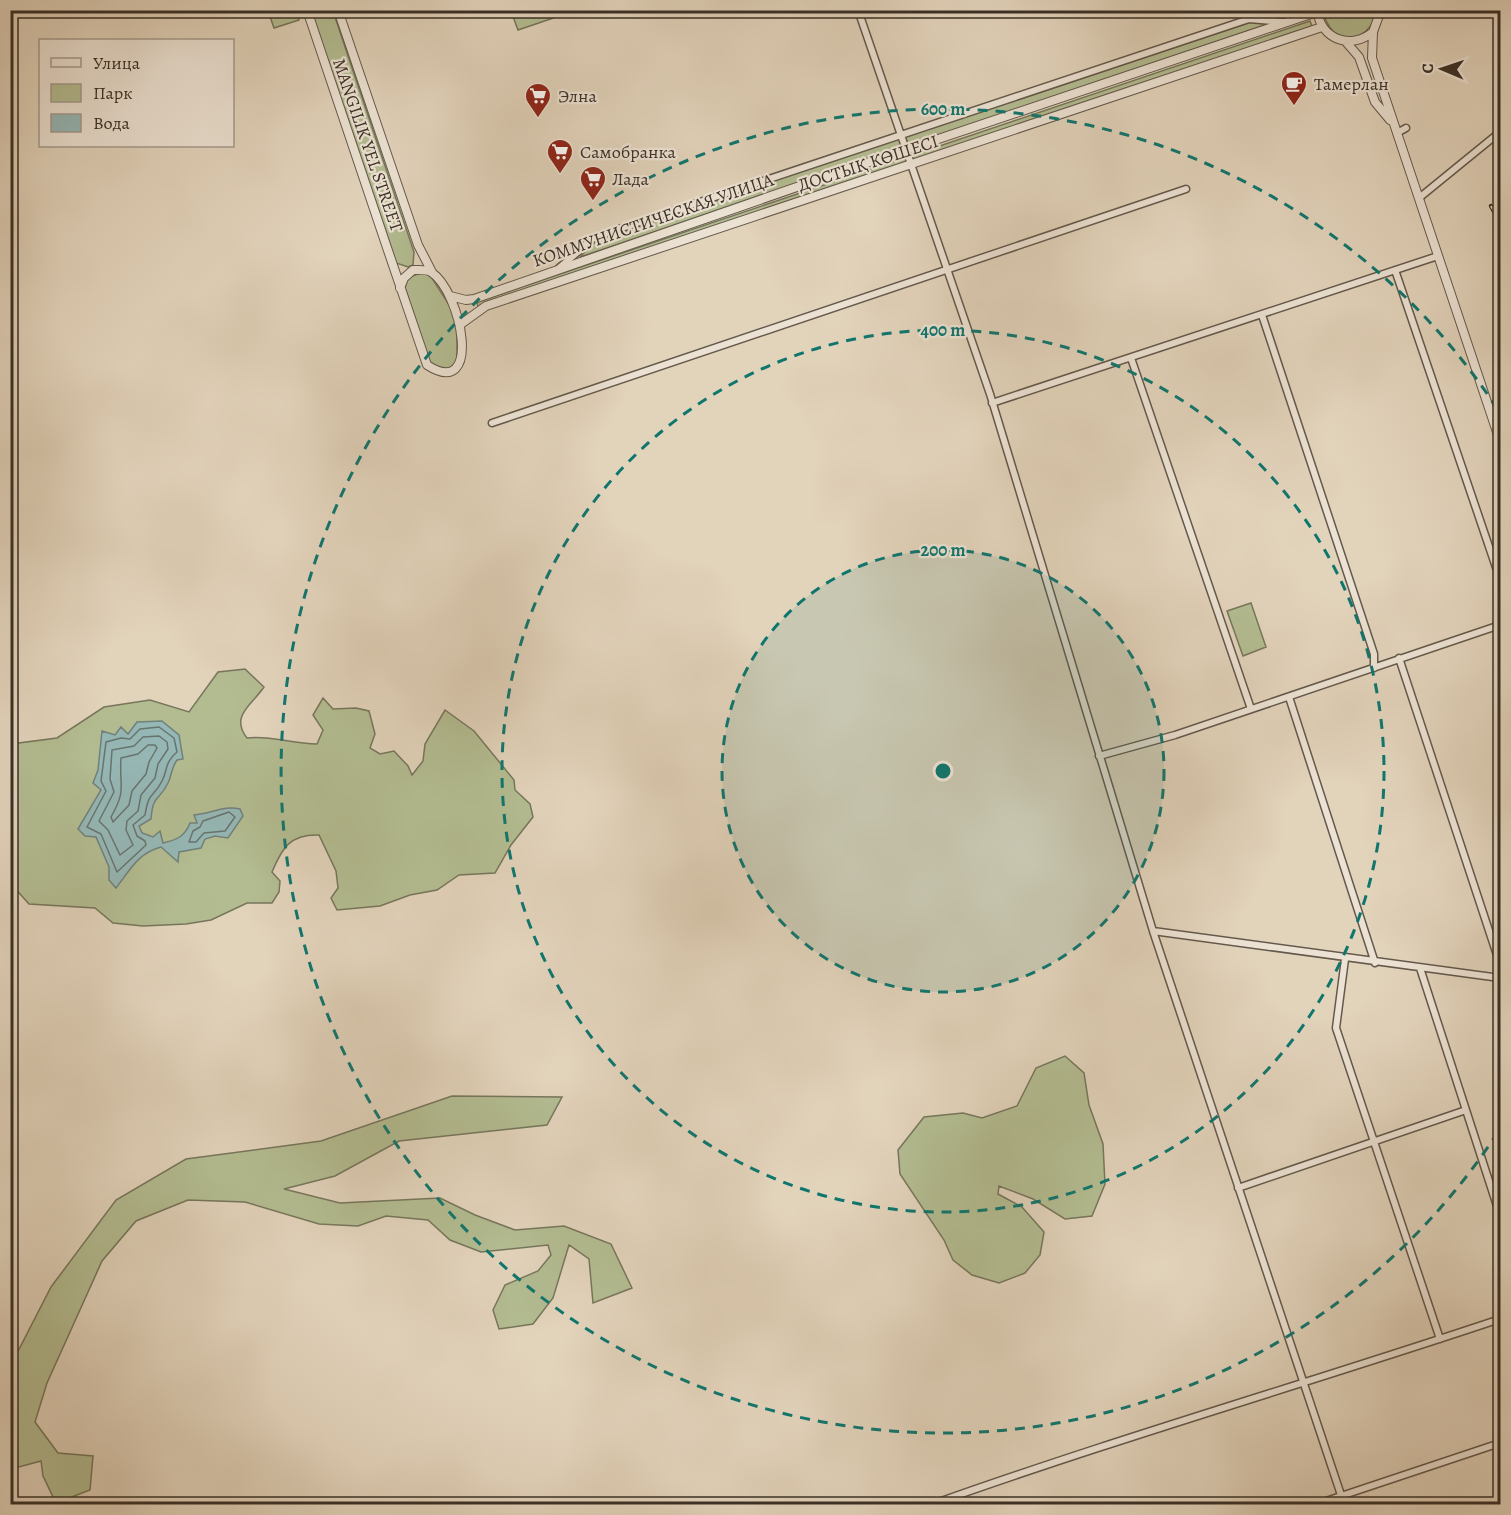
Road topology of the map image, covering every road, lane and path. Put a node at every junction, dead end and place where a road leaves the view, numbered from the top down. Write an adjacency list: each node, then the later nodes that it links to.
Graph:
1 (307, 10): 26 (street, MANGILIK YEL STREET)
2 (338, 10): 25 (street, MANGILIK YEL STREET)
3 (858, 10): 13 (street)
4 (1317, 11): 6 (street, ДОСТЫҚ КӨШЕСІ); 7 (street)
5 (1383, 13): 8 (street)
6 (1288, 22): 13 (street); 14 (street, ДОСТЫҚ КӨШЕСІ)
7 (1322, 27): 9 (street); 15 (street, ДОСТЫҚ КӨШЕСІ)
8 (1373, 32): 9 (street); 11 (street)
9 (1346, 42): 11 (street)
10 (1406, 128): 11 (street)
11 (1396, 129): 20 (street)
12 (1500, 132): 18 (street)
13 (901, 136): 14 (street); 22 (street)
14 (906, 151): 15 (street); 17 (street, ДОСТЫҚ КӨШЕСІ)
15 (911, 165): 23 (street); 29 (street, ДОСТЫҚ КӨШЕСІ)
16 (1449, 165): 18 (street)
17 (843, 171): 22 (street, КОММУНИСТИЧЕСКАЯ УЛИЦА)
18 (1454, 172): 20 (street)
19 (1186, 189): 23 (street)
20 (1419, 198): 21 (street)
21 (1438, 256): 24 (street); 33 (street)
22 (559, 268): 27 (street, КОММУНИСТИЧЕСКАЯ УЛИЦА)
23 (948, 268): 31 (street); 32 (street)
24 (1395, 270): 28 (street); 34 (street)
25 (432, 272): 26 (street); 27 (street, MANGILIK YEL STREET)
26 (400, 288): 29 (street, MANGILIK YEL STREET)
27 (450, 296): 29 (street, MANGILIK YEL STREET)
28 (1262, 315): 30 (street); 37 (street)
29 (461, 324)
30 (1131, 358): 31 (street); 39 (street)
31 (992, 403): 40 (street)
32 (492, 423)
33 (1500, 441)
34 (1500, 579)
35 (1500, 625): 36 (street)
36 (1399, 658): 37 (street); 44 (street)
37 (1374, 668): 38 (street)
38 (1289, 697): 39 (street); 43 (street)
39 (1251, 709): 40 (street)
40 (1099, 756): 41 (street)
41 (1153, 931): 42 (street); 49 (street)
42 (1345, 959): 43 (street); 48 (street)
43 (1375, 963): 45 (street)
44 (1500, 964)
45 (1420, 968): 46 (street); 47 (street)
46 (1500, 978)
47 (1467, 1110): 48 (street); 50 (street)
48 (1373, 1143): 49 (street); 52 (street)
49 (1238, 1188): 53 (street)
50 (1500, 1215)
51 (1500, 1319): 52 (street)
52 (1440, 1339): 53 (street)
53 (1304, 1384): 55 (street); 56 (street)
54 (1500, 1443): 55 (street)
55 (1342, 1496): 57 (street); 58 (street)
56 (933, 1504)
57 (1317, 1504)
58 (1344, 1504)

